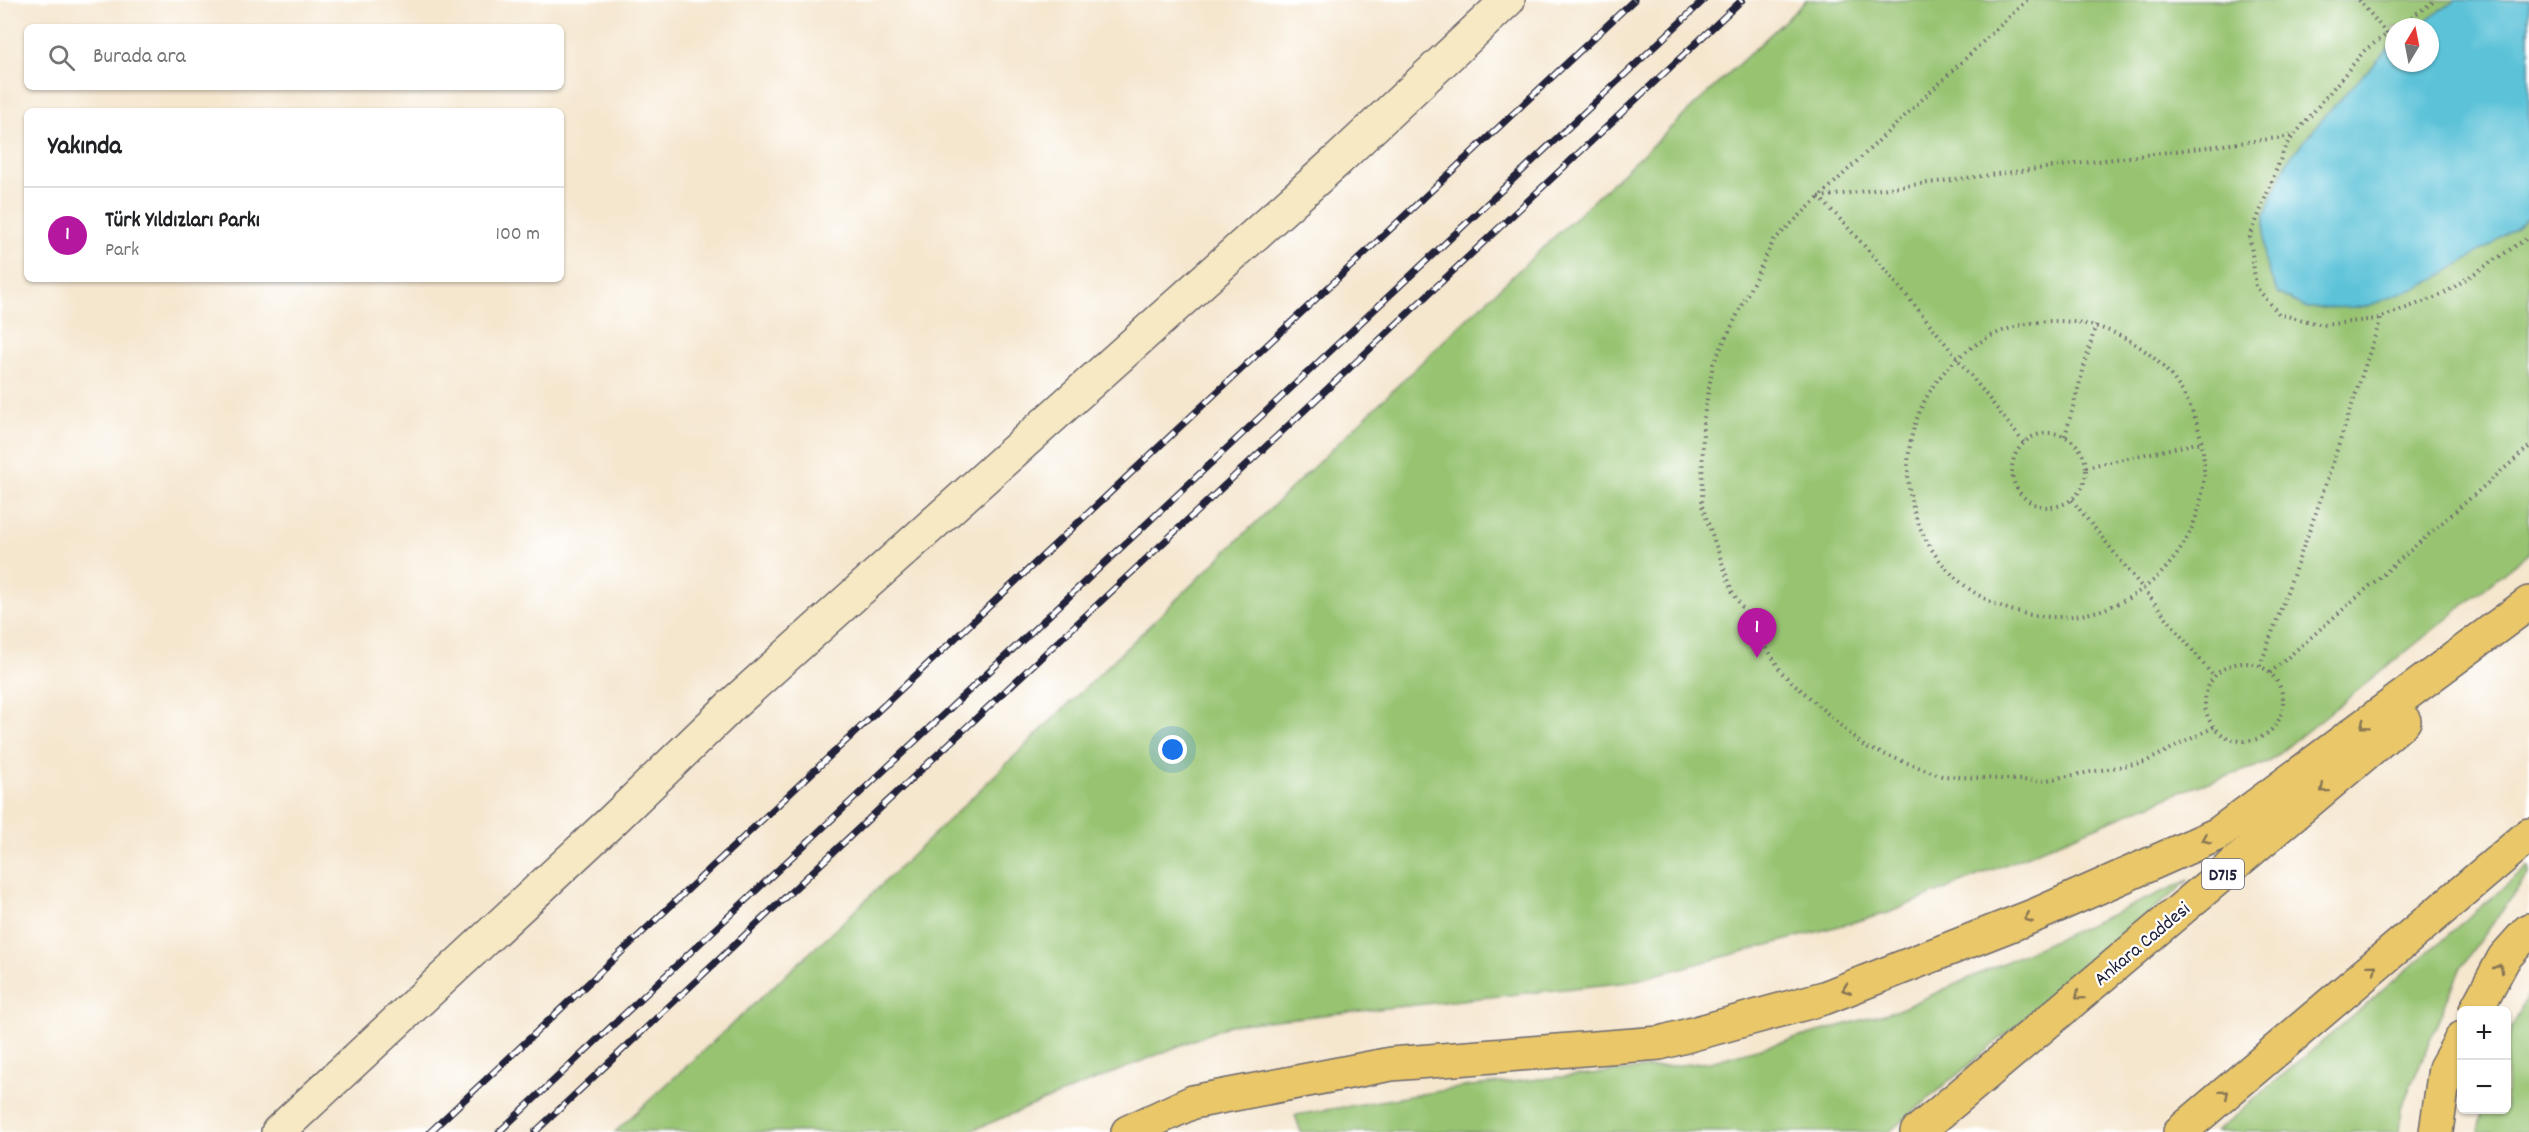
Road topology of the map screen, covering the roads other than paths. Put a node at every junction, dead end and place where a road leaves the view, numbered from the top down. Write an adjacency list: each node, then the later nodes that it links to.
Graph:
1 (1508, 0): 8 (street)
2 (2529, 603): 9 (highway, one-way to 9)
3 (2529, 615): 10 (highway, Ankara Caddesi / D715, one-way to 10)
4 (2529, 835): 11 (highway, one-way to 4)
5 (2529, 930): 6 (highway, one-way to 5)
6 (2479, 1006)
7 (2457, 1047): 12 (highway)
8 (278, 1132)
9 (1128, 1132)
10 (1917, 1132)
11 (2180, 1132)
12 (2436, 1132)

